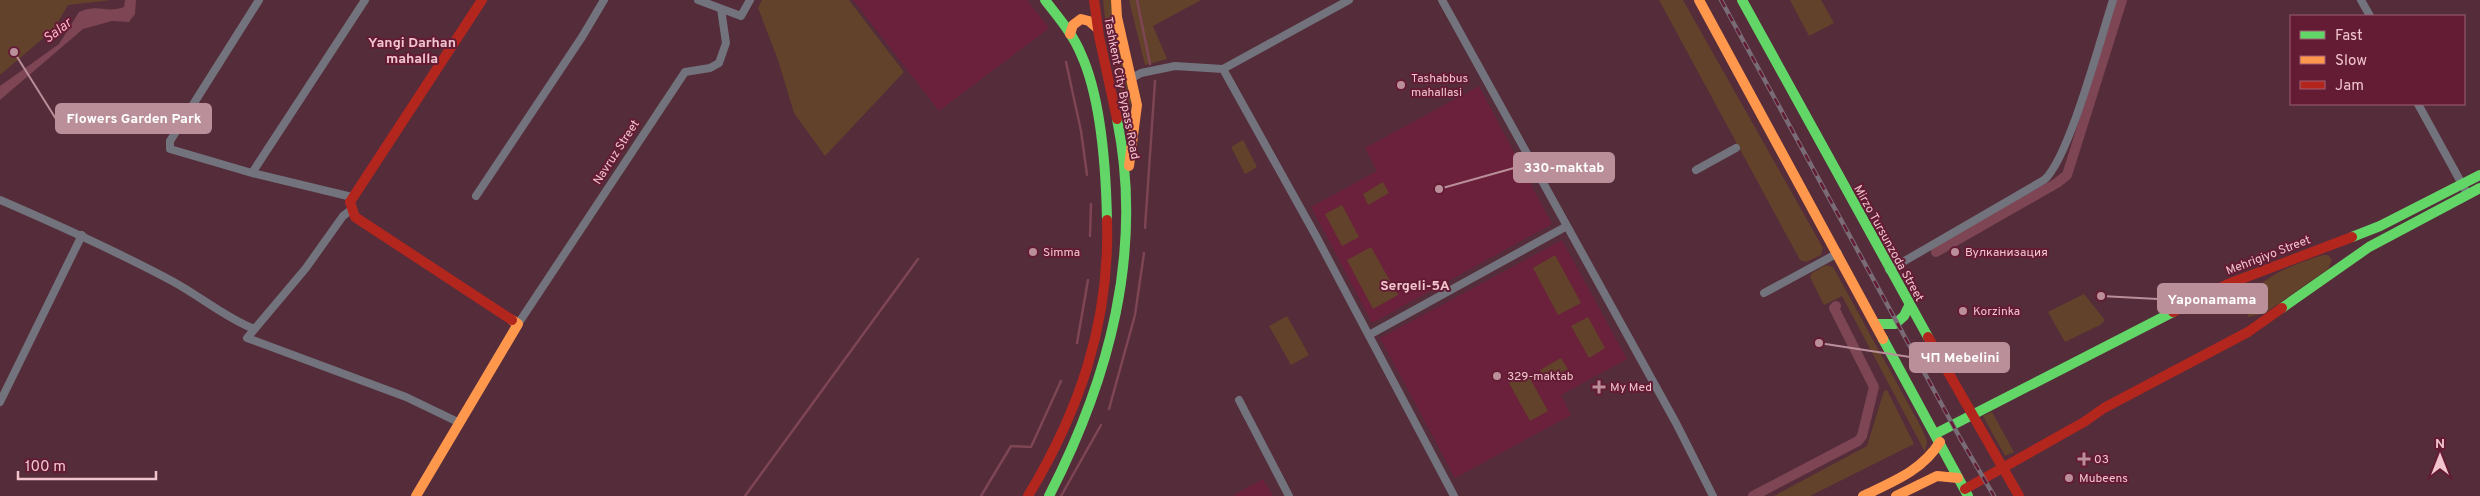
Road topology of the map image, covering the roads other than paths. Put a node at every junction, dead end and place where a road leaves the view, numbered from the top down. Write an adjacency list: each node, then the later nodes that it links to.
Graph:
1 (260, 0): 25 (street)
2 (365, 0): 25 (street)
3 (482, 0): 32 (main road)
4 (604, 0): 31 (street)
5 (698, 0): 16 (street)
6 (750, 0): 16 (street)
7 (1045, 0): 19 (main road)
8 (1094, 0): 18 (main road, Tashkent City Bypass Road)
9 (1116, 0): 21 (main road)
10 (1349, 0): 20 (street)
11 (1442, 0): 35 (street)
12 (1699, 0): 37 (main road)
13 (1742, 0): 38 (main road, Mirzo Tursunzoda Street)
14 (2114, 0): 38 (street)
15 (2361, 0): 17 (street)
16 (721, 9): 41 (street, Navruz Street)
17 (2369, 15)
18 (1097, 28): 19 (main road); 27 (main road, Tashkent City Bypass Road)
19 (1070, 34): 54 (main road)
20 (1223, 69): 21 (street); 44 (street)
21 (1132, 78): 27 (main road)
22 (2419, 105): 28 (street)
23 (1736, 148): 24 (street)
24 (1696, 170)
25 (252, 173): 32 (street)
26 (2480, 175): 28 (main road, Mehrigiyo Street)
27 (1126, 184): 55 (main road, Tashkent City Bypass Road)
28 (2462, 184): 30 (street); 47 (main road, Mehrigiyo Street)
29 (2480, 188): 30 (main road)
30 (2468, 195): 50 (main road)
31 (476, 196)
32 (352, 197): 34 (main road)
33 (0, 200): 36 (street)
34 (351, 210): 41 (main road); 43 (street)
35 (1567, 226): 44 (street); 58 (street)
36 (82, 235): 43 (street); 46 (street)
37 (1838, 253): 39 (street); 42 (main road)
38 (1889, 270): 40 (main road, Mirzo Tursunzoda Street)
39 (1764, 293)
40 (1909, 306): 42 (main road); 47 (main road, Mirzo Tursunzoda Street)
41 (518, 324): 48 (main road, Navruz Street)
42 (1877, 324): 49 (main road)
43 (254, 329): 48 (street)
44 (1369, 335): 57 (street)
45 (1239, 400): 56 (street)
46 (0, 402)
47 (1973, 414): 49 (main road, Mehrigiyo Street); 50 (main road, Mirzo Tursunzoda Street)
48 (460, 423): 53 (main road, Navruz Street)
49 (1937, 438): 51 (main road); 59 (main road, Mehrigiyo Street)
50 (2003, 468): 52 (main road); 61 (main road, Mirzo Tursunzoda Street)
51 (1958, 478): 52 (main road); 60 (main road)
52 (1966, 493)
53 (416, 496)
54 (1028, 496)
55 (1048, 496)
56 (1288, 496)
57 (1454, 496)
58 (1713, 496)
59 (1863, 496)
60 (1896, 496)
61 (2019, 496)

